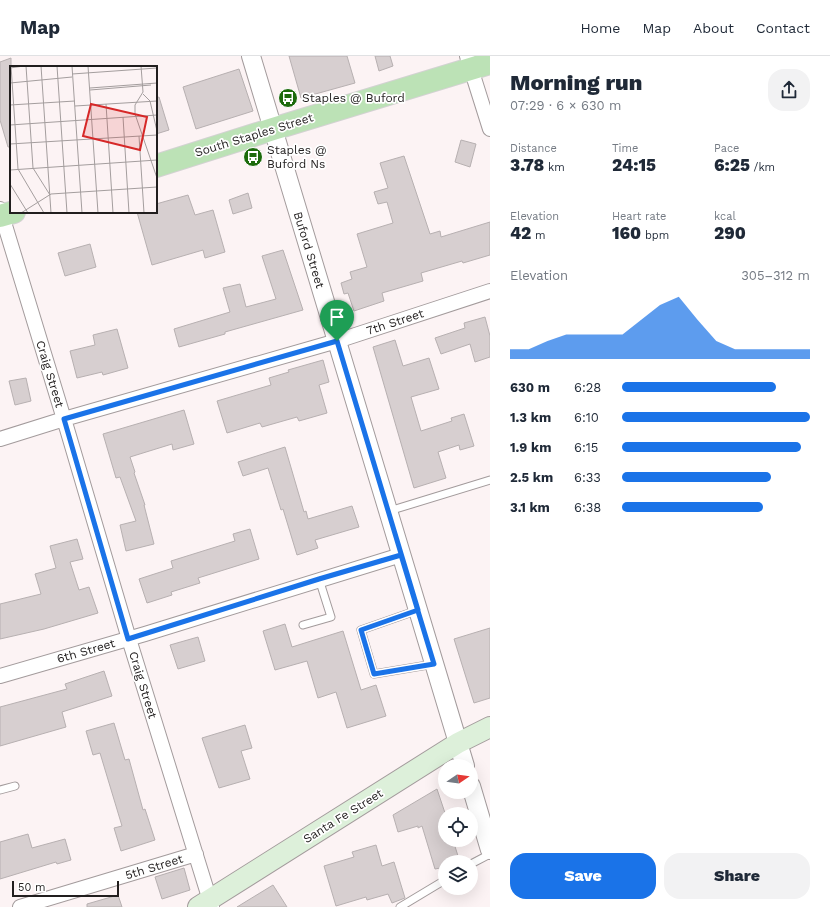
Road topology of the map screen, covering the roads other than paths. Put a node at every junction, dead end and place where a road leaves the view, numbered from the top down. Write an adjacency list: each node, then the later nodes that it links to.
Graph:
1 (251, 56): 3 (street, Buford Street)
2 (476, 63): 3 (main road, South Staples Street); 4 (street)
3 (273, 129): 5 (main road, South Staples Street); 8 (street, Buford Street)
4 (490, 129)
5 (157, 166)
6 (4, 213): 9 (street, Craig Street)
7 (490, 291): 8 (street, 7th Street)
8 (337, 341): 9 (street, 7th Street); 12 (street, Buford Street)
9 (64, 419): 10 (street, 7th Street); 17 (street, Craig Street)
10 (0, 439)
11 (490, 480): 12 (lane)
12 (388, 511): 13 (street, Buford Street)
13 (401, 555): 14 (street, 6th Street); 15 (street, Buford Street)
14 (319, 579): 16 (lane); 17 (street, 6th Street)
15 (418, 610): 18 (street, Buford Street); 18 (lane)
16 (303, 625)
17 (128, 639): 19 (street, 6th Street); 27 (street, Craig Street)
18 (434, 664): 21 (street, Buford Street)
19 (0, 676)
20 (490, 727): 21 (main road, Santa Fe Street)
21 (458, 743): 22 (street, Buford Street); 31 (main road, Santa Fe Street)
22 (463, 759)
23 (15, 786): 24 (lane)
24 (0, 790)
25 (475, 799): 26 (street)
26 (490, 850)
27 (196, 854): 31 (street, Craig Street); 32 (street, 5th Street)
28 (490, 854): 29 (lane)
29 (478, 860)
30 (438, 884): 33 (lane)
31 (206, 904)
32 (20, 907)
33 (400, 907)

